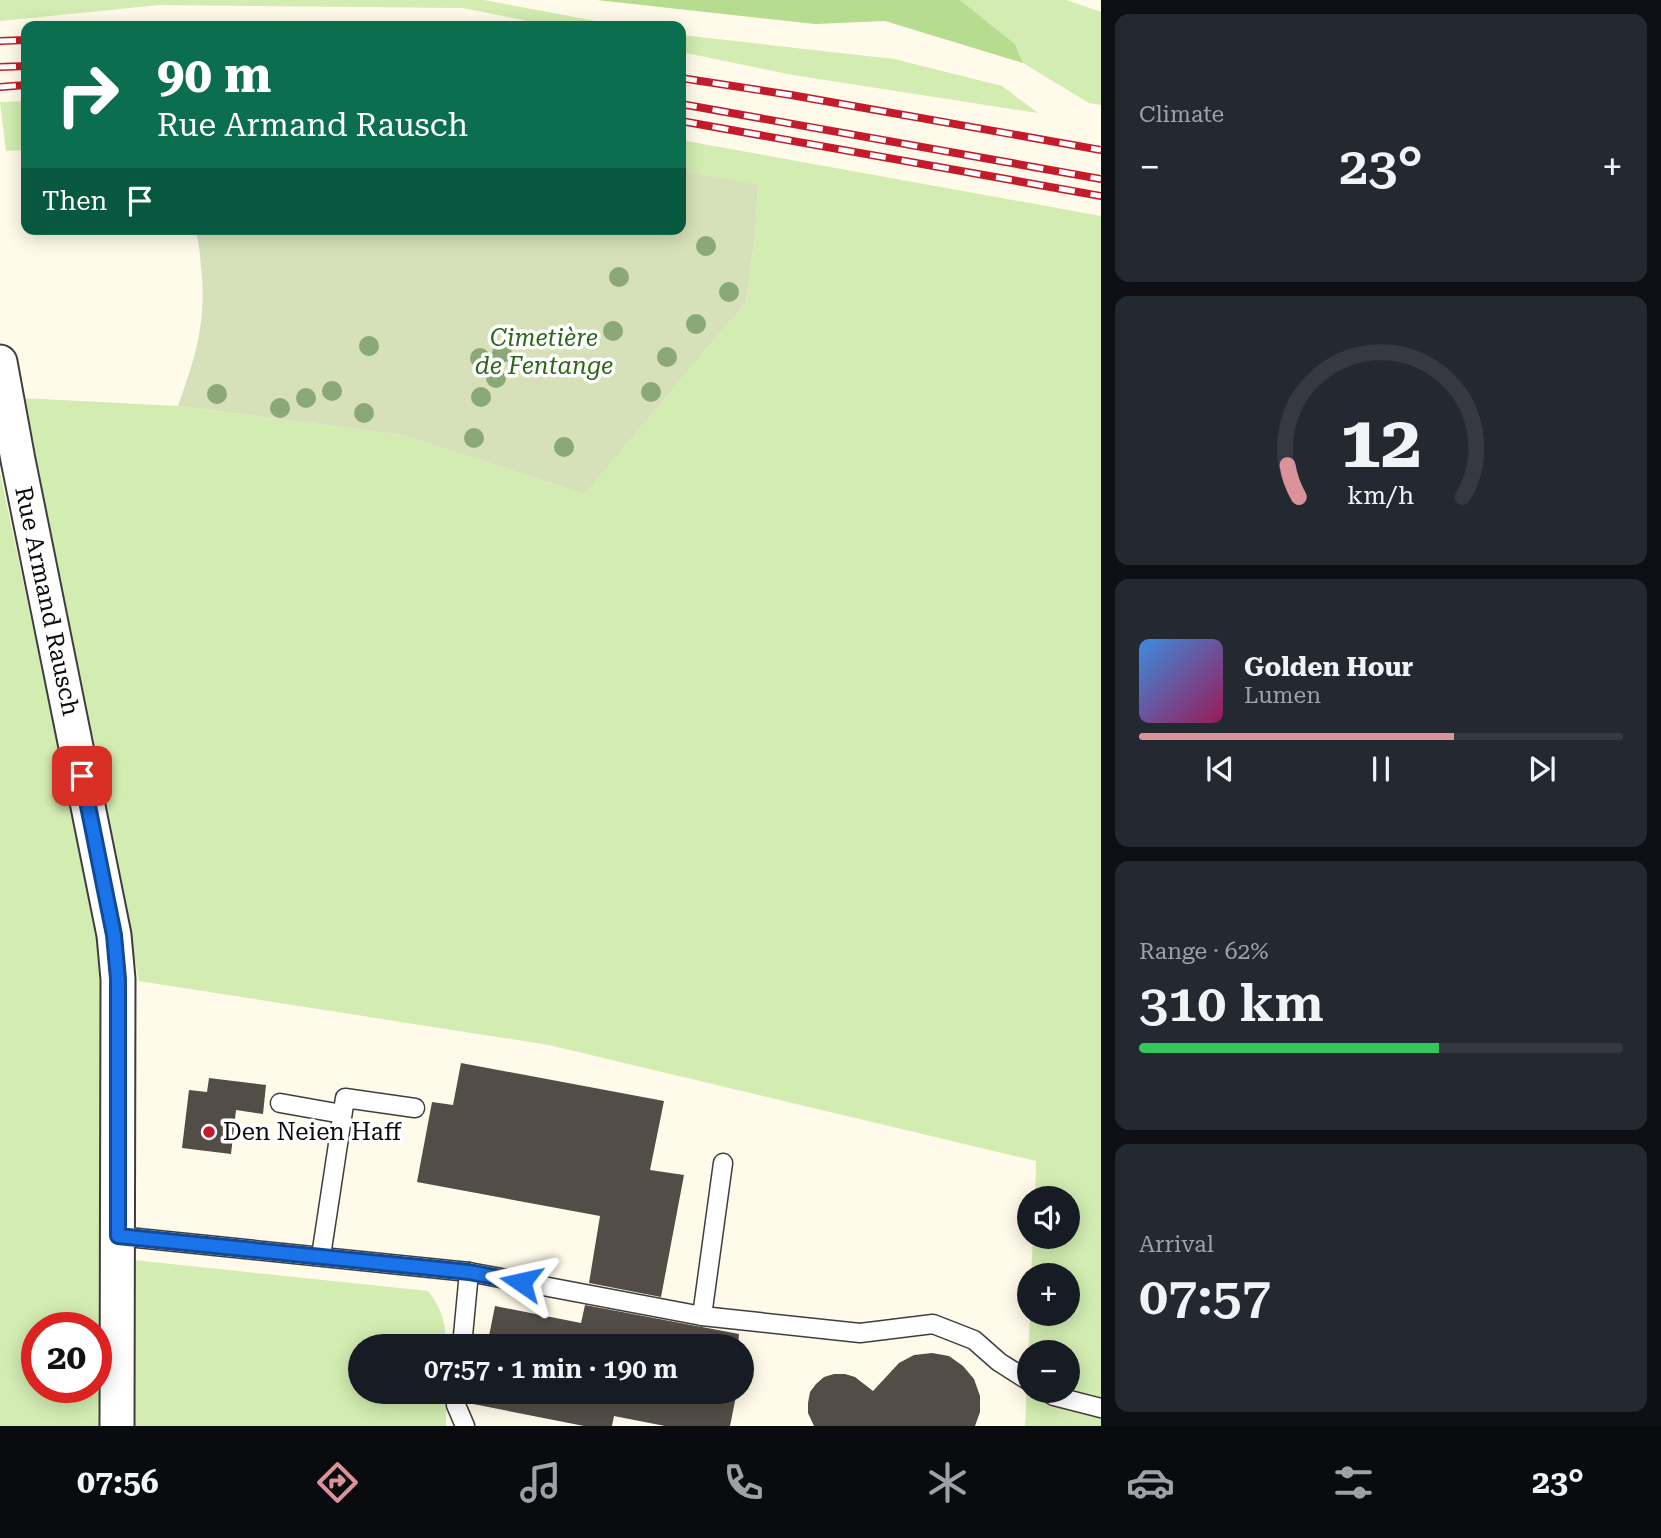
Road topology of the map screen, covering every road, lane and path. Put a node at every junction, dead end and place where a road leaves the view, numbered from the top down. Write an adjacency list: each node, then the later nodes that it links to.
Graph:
1 (0, 362): 6 (street, Rue Armand Rausch)
2 (280, 1103): 4 (lane)
3 (415, 1108): 4 (lane)
4 (342, 1114): 7 (lane)
5 (723, 1163): 9 (lane)
6 (118, 1236): 7 (lane); 15 (street, Rue Armand Rausch)
7 (321, 1256): 8 (lane)
8 (469, 1272): 9 (lane); 10 (lane)
9 (702, 1315): 11 (lane)
10 (462, 1334)
11 (1017, 1373)
12 (1080, 1403): 14 (lane)
13 (456, 1404): 16 (lane)
14 (1101, 1408)
15 (117, 1426)
16 (465, 1426)

